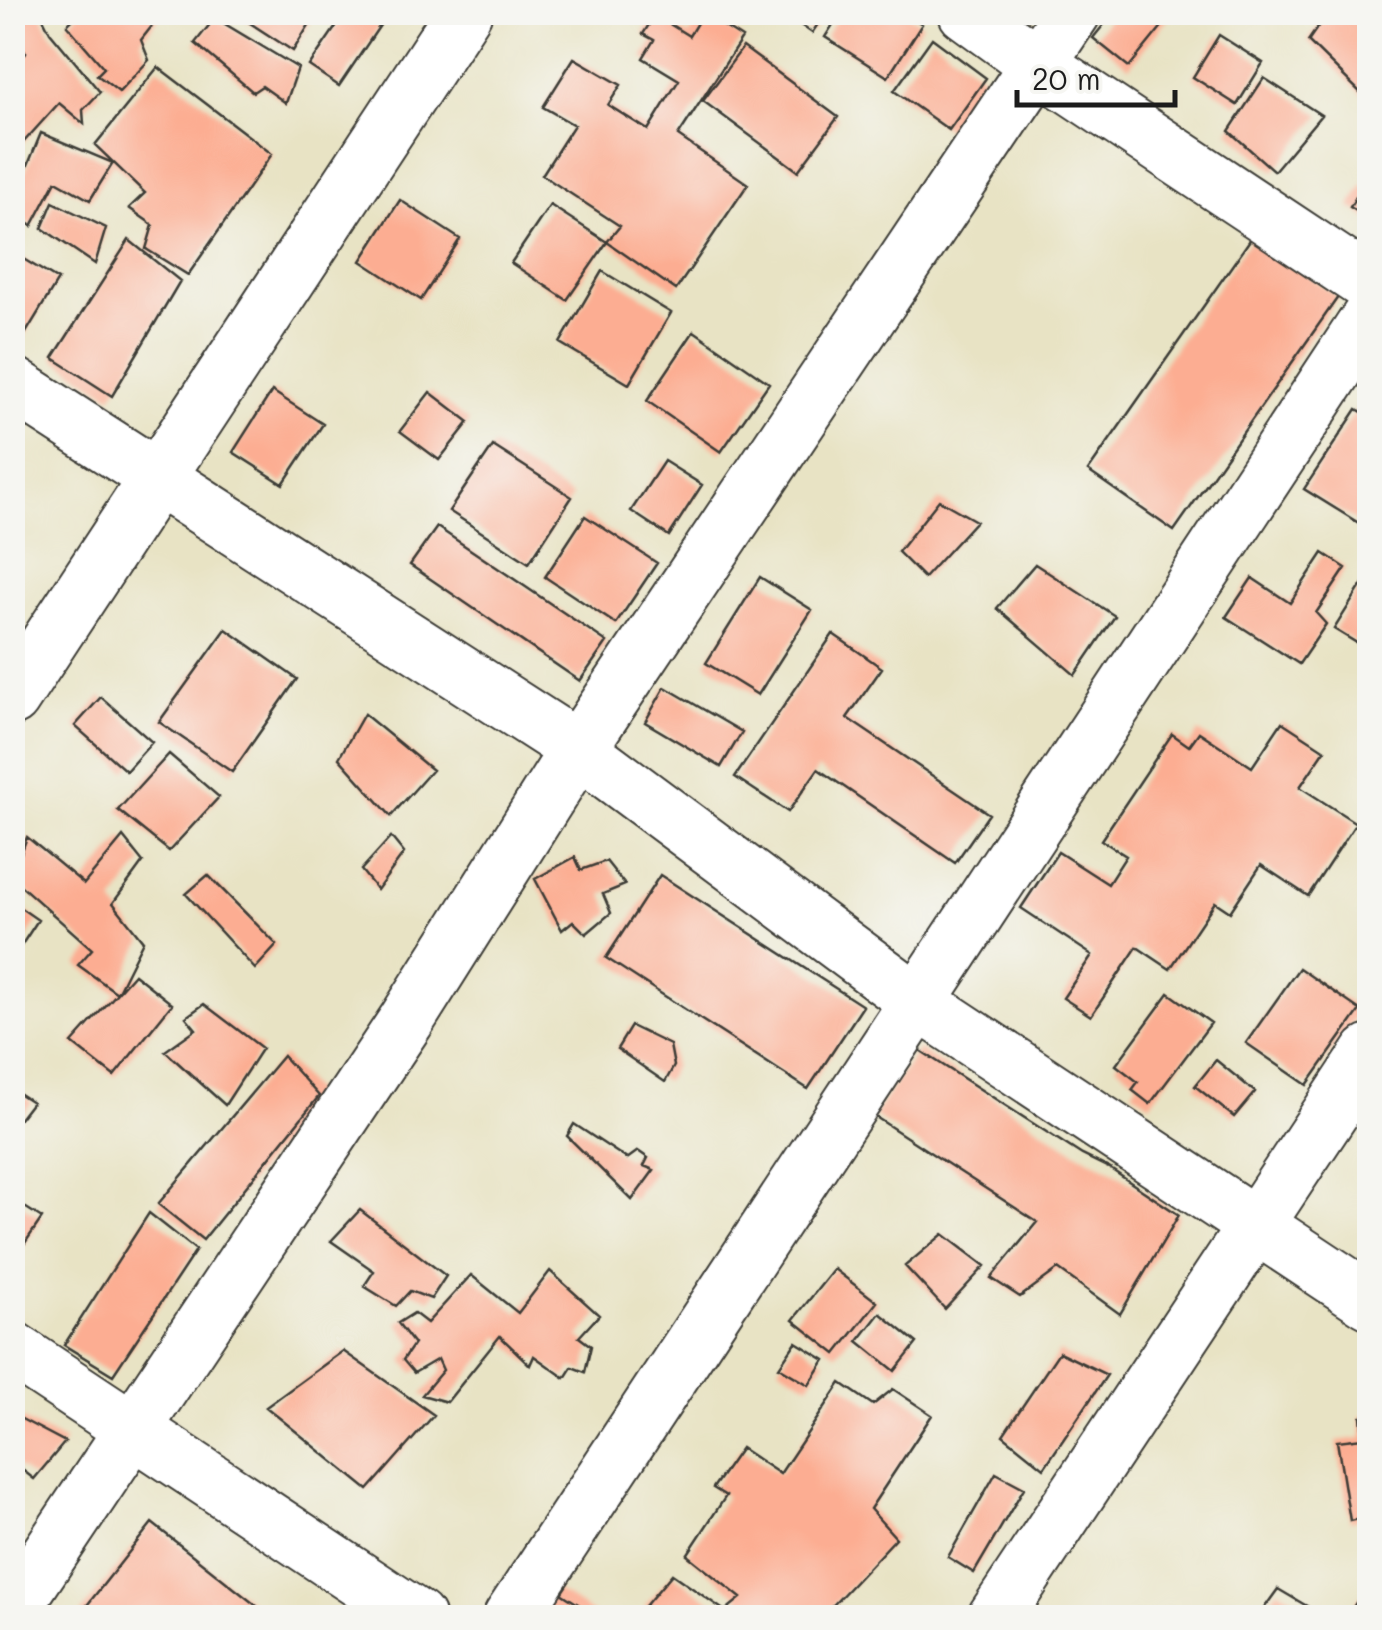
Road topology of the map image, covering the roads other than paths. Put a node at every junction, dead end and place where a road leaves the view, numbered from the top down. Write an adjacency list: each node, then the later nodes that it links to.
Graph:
1 (464, 12): 8 (street)
2 (966, 12): 4 (street)
3 (1073, 12): 4 (street)
4 (1039, 66): 5 (street); 10 (street)
5 (1370, 285)
6 (1370, 317): 11 (street)
7 (12, 384): 8 (street)
8 (158, 478): 9 (street); 10 (street)
9 (12, 698)
10 (578, 749): 11 (street); 16 (street)
11 (918, 1002): 13 (street); 19 (street)
12 (1370, 1053): 13 (street)
13 (1256, 1225): 14 (street); 20 (street)
14 (1370, 1300)
15 (12, 1349): 16 (street)
16 (133, 1429): 17 (street); 18 (street)
17 (12, 1610)
18 (417, 1618)
19 (511, 1618)
20 (995, 1618)

